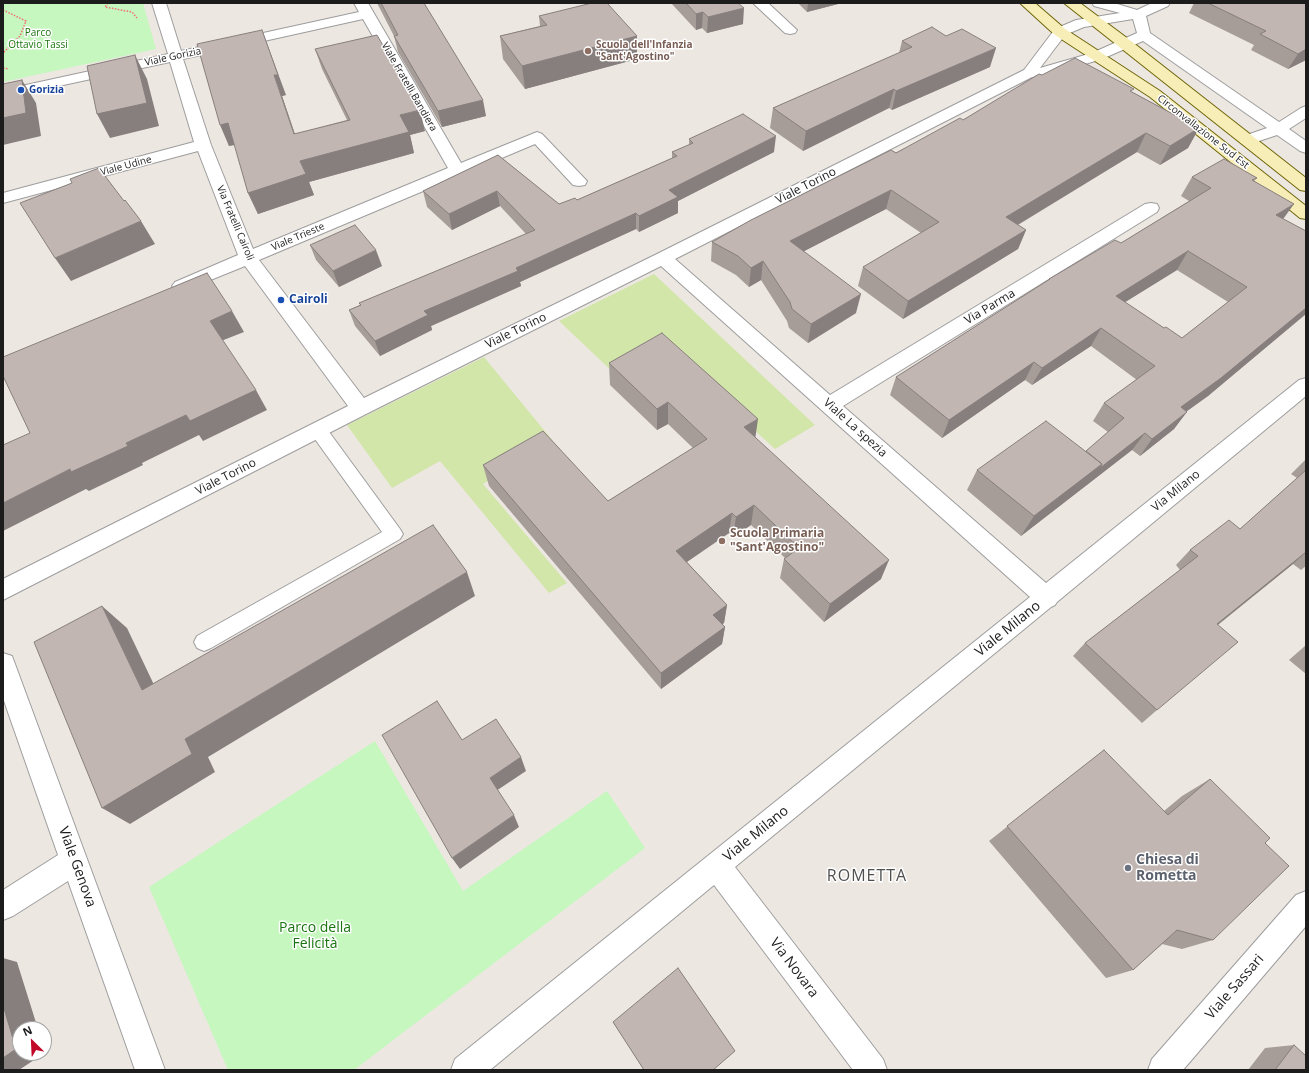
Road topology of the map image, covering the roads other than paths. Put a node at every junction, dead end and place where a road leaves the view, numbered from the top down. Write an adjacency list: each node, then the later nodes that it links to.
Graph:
1 (159, 3): 15 (street, Via Fratelli Cairoli)
2 (760, 3): 10 (street)
3 (1027, 3): 11 (main road, Circonvallazione Sud Est)
4 (1071, 3): 9 (main road, Circonvallazione Sud Est)
5 (1099, 3): 8 (street)
6 (1163, 3): 8 (street)
7 (364, 8): 15 (street, Viale Gorizia); 23 (street, Viale Fratelli Bandiera)
8 (1139, 14): 9 (street); 12 (street)
9 (1095, 21): 11 (street); 13 (main road, Circonvallazione Sud Est)
10 (790, 30)
11 (1060, 32): 14 (main road, Circonvallazione Sud Est); 16 (street, Viale Torino)
12 (1144, 35): 13 (street); 19 (street)
13 (1126, 44): 14 (street); 20 (main road, Circonvallazione Sud Est)
14 (1097, 56): 16 (street, Viale Torino); 28 (main road, Circonvallazione Sud Est)
15 (176, 57): 17 (street, Viale Gorizia); 21 (street, Via Fratelli Cairoli)
16 (1029, 73): 30 (street, Viale Torino)
17 (3, 94)
18 (1306, 111): 19 (street)
19 (1278, 129): 20 (street); 22 (street)
20 (1247, 140): 25 (main road, Circonvallazione Sud Est)
21 (203, 145): 26 (street, Viale Udine); 29 (street, Via Fratelli Cairoli)
22 (1306, 148)
23 (457, 170): 24 (street, Viale Trieste); 29 (street, Viale Trieste)
24 (579, 181)
25 (1306, 186)
26 (3, 198)
27 (1151, 208): 33 (street, Via Parma)
28 (1306, 214)
29 (248, 258): 31 (street, Viale Trieste); 34 (street, Via Fratelli Cairoli)
30 (663, 258): 33 (street, Viale La spezia); 34 (street, Viale Torino)
31 (169, 291)
32 (1306, 385): 37 (street, Via Milano)
33 (829, 405): 37 (street, Viale La spezia)
34 (361, 408): 35 (street, Viale Torino)
35 (318, 430): 36 (street, Viale Torino); 38 (lane)
36 (3, 590)
37 (1047, 598): 41 (street, Viale Milano)
38 (204, 642)
39 (3, 664): 40 (street, Viale Genova)
40 (75, 860): 43 (street); 44 (street, Viale Genova)
41 (717, 866): 45 (street, Viale Milano); 46 (street, Via Novara)
42 (1306, 905): 47 (street, Viale Sassari)
43 (3, 906)
44 (150, 1070)
45 (466, 1070)
46 (872, 1070)
47 (1163, 1070)

